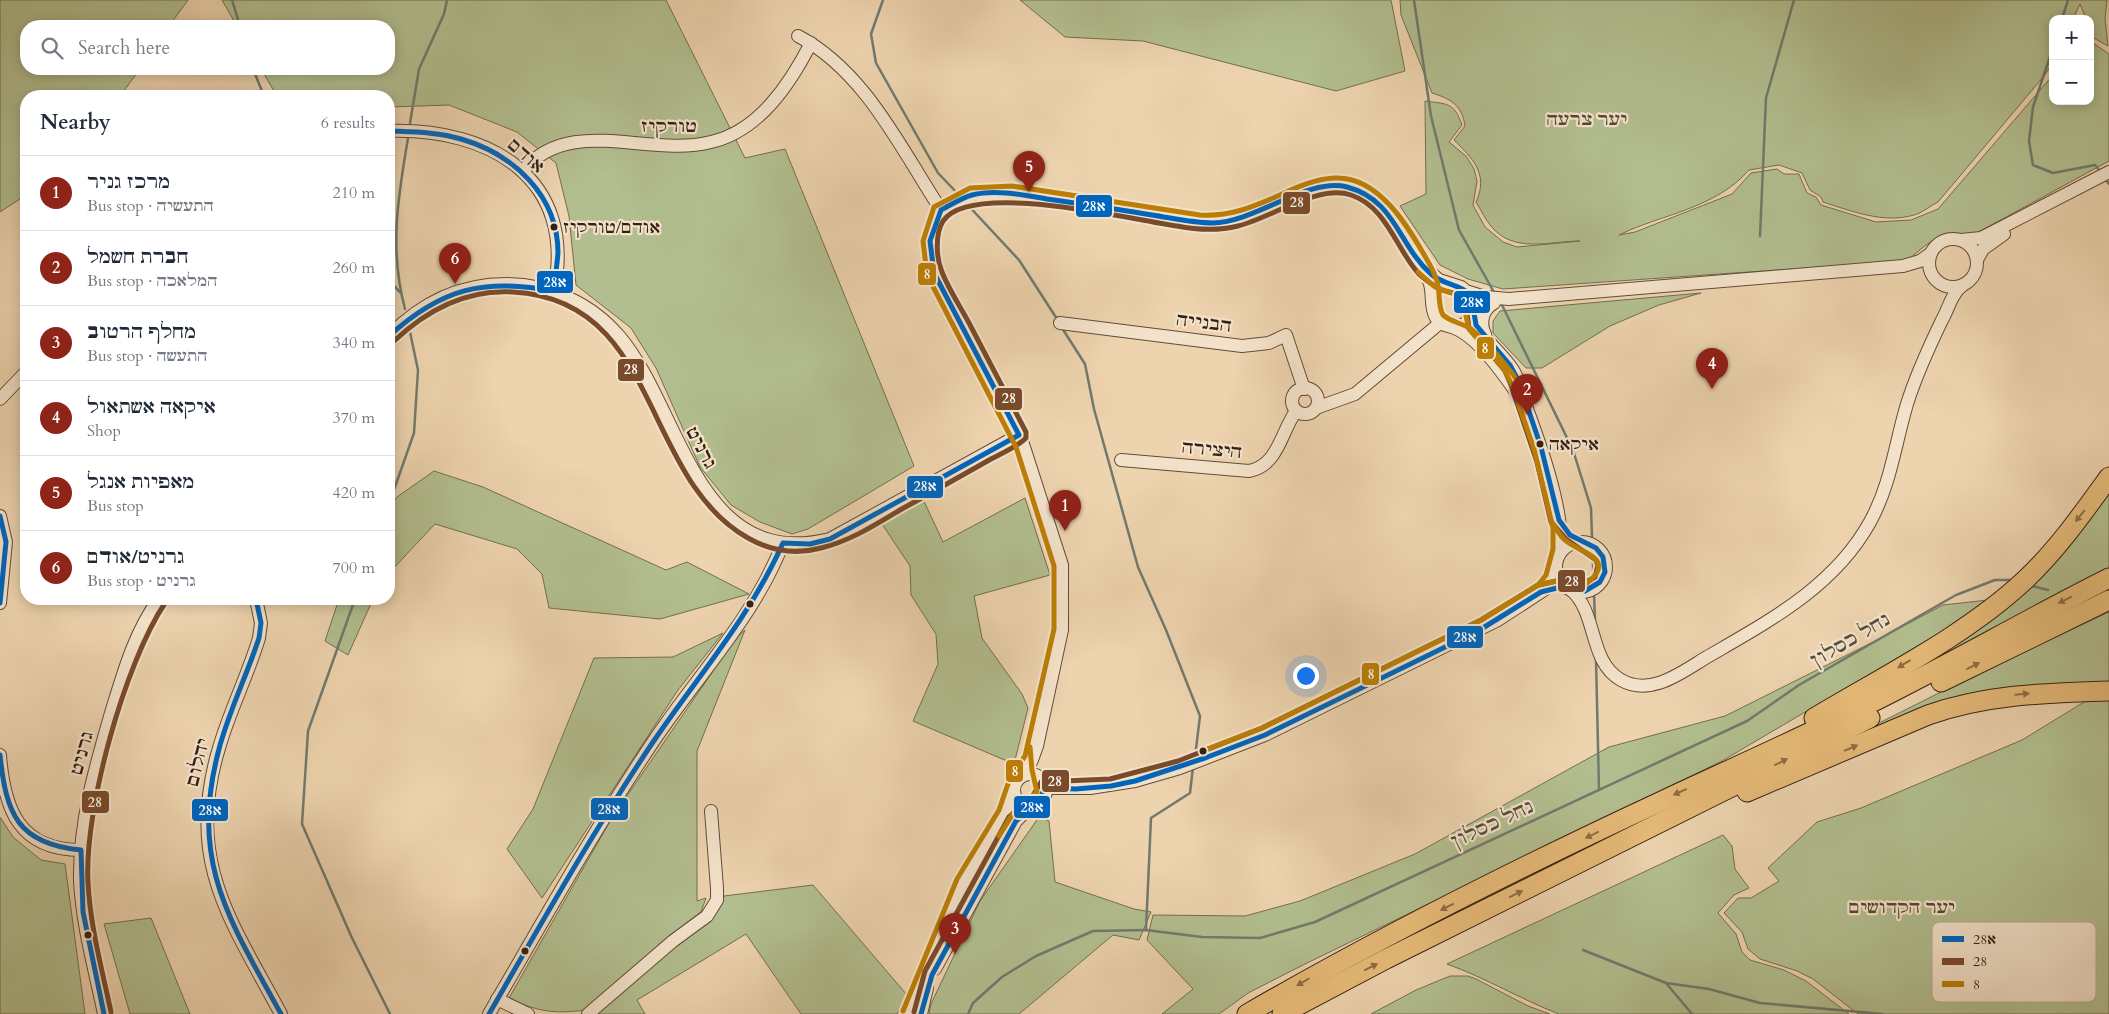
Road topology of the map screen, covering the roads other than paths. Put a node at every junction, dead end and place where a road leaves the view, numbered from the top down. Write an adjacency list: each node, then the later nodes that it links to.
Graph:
1 (798, 36): 2 (street)
2 (811, 43): 4 (street, טורקיז); 6 (street)
3 (395, 131): 4 (street, אודם)
4 (523, 171): 15 (street, אודם)
5 (2106, 177): 7 (street); 9 (street)
6 (941, 210): 10 (street); 32 (street)
7 (1961, 240): 8 (street); 9 (street)
8 (1930, 254): 11 (street); 12 (street)
9 (1977, 260): 13 (street)
10 (1423, 266): 14 (street); 18 (street)
11 (1903, 266): 12 (street); 17 (street)
12 (1935, 279): 13 (street); 21 (street)
13 (1963, 285): 21 (street)
14 (1454, 286): 16 (street); 18 (street)
15 (554, 291): 24 (street, גרניט); 37 (street, גרניט)
16 (1469, 292): 17 (street); 20 (street)
17 (1509, 300): 19 (street)
18 (1433, 303): 23 (street)
19 (1494, 303): 20 (street); 25 (street)
20 (1473, 314): 23 (street); 25 (street)
21 (1944, 316): 49 (street)
22 (1060, 323): 27 (street, הבנייה)
23 (1446, 325): 29 (street); 30 (street)
24 (395, 331)
25 (1487, 338): 29 (street)
26 (20, 378): 28 (street)
27 (1304, 389): 30 (street); 31 (street)
28 (0, 399)
29 (1526, 405): 36 (street)
30 (1316, 408): 31 (street)
31 (1296, 411): 33 (street, היצירה)
32 (1019, 435): 37 (street, גרניט); 51 (street)
33 (1121, 460)
34 (2109, 477): 53 (highway, one-way to 53)
35 (0, 516): 46 (street)
36 (1559, 520): 38 (street); 39 (street)
37 (783, 543): 61 (street)
38 (1586, 543): 39 (street); 42 (street)
39 (1560, 555): 40 (street)
40 (1556, 569): 43 (street); 44 (street)
41 (2109, 578): 53 (highway, one-way to 53)
42 (1598, 585): 43 (street); 49 (street)
43 (1570, 589): 44 (street); 49 (street)
44 (1541, 592): 55 (street)
45 (2109, 600): 60 (highway, one-way to 45)
46 (0, 603)
47 (155, 605): 59 (street, גרניט)
48 (257, 605): 63 (street, יהלום)
49 (1588, 616)
50 (2109, 691): 60 (highway, one-way to 50)
51 (1037, 746): 54 (street); 55 (street)
52 (0, 755): 59 (street)
53 (1724, 772): 69 (highway, one-way to 69)
54 (1022, 776): 55 (street); 56 (street)
55 (1043, 784): 57 (street)
56 (1014, 790): 57 (street); 67 (street)
57 (1032, 805): 68 (street)
58 (711, 811): 66 (street)
59 (81, 850): 62 (street, גרניט)
60 (1581, 862): 70 (highway, one-way to 60)
61 (497, 1000): 64 (street); 65 (street)
62 (104, 1014)
63 (281, 1014)
64 (488, 1014)
65 (528, 1014)
66 (588, 1014)
67 (910, 1014)
68 (920, 1014)
69 (1246, 1014)
70 (1282, 1014)

